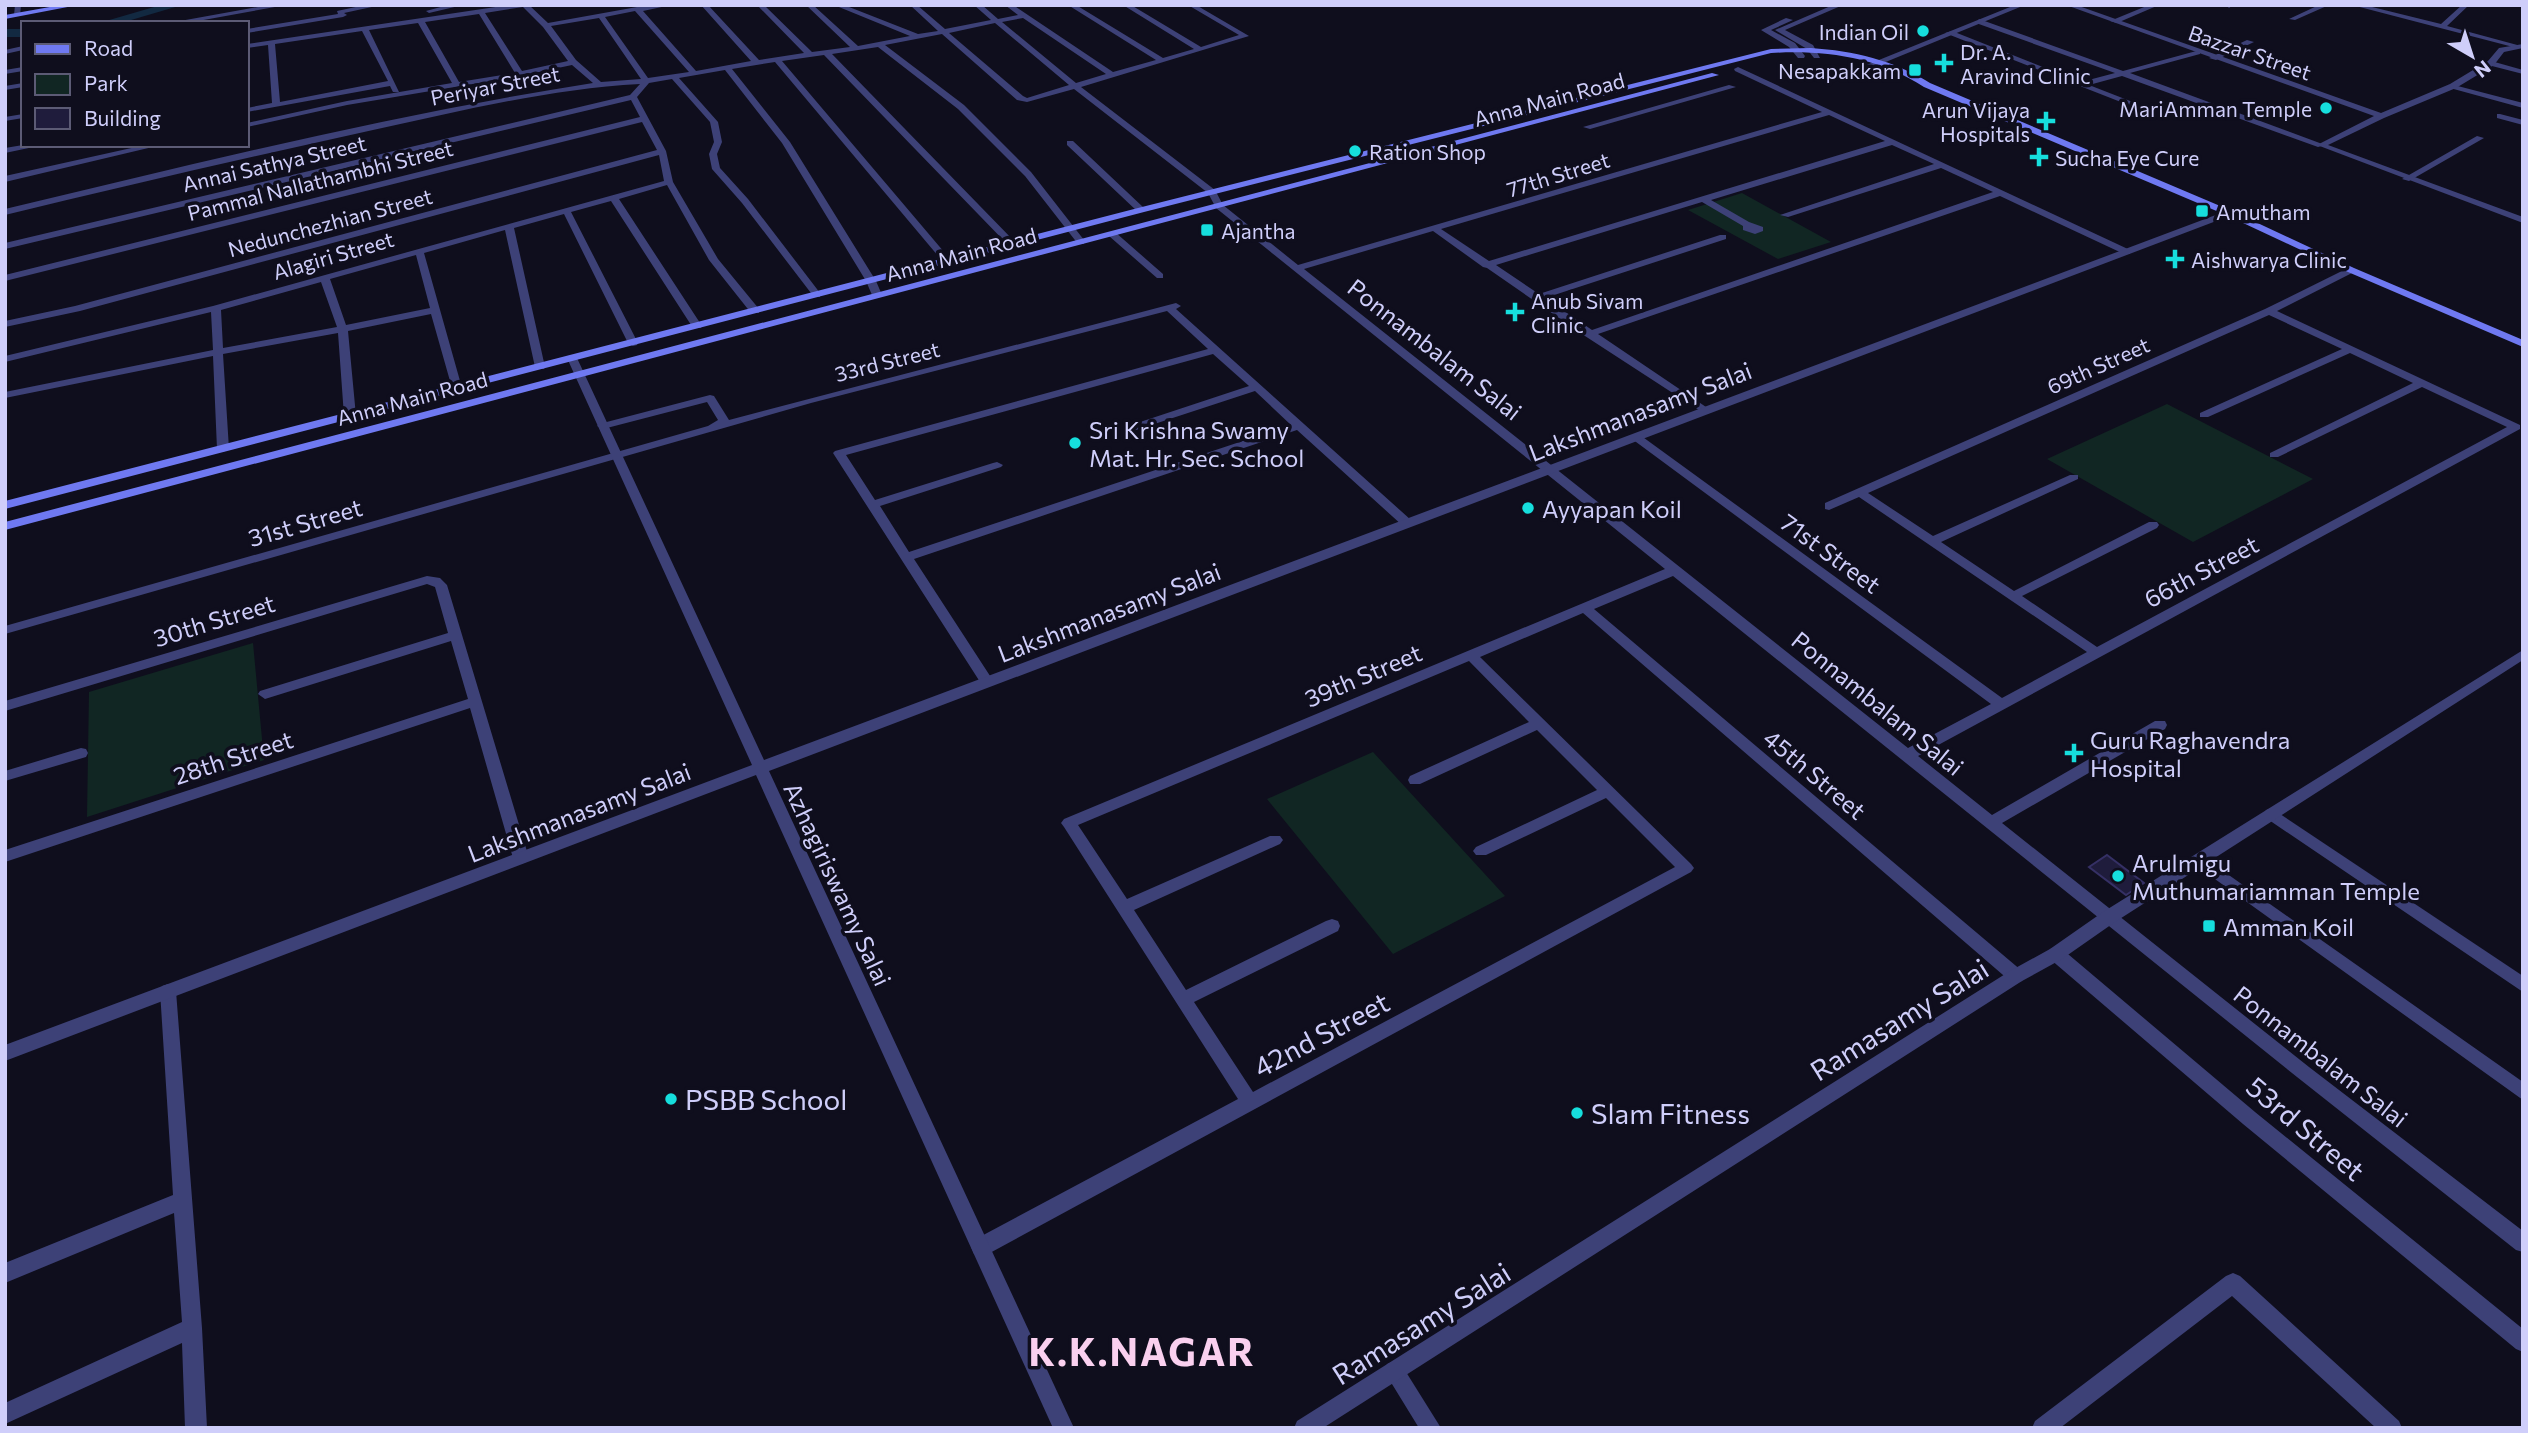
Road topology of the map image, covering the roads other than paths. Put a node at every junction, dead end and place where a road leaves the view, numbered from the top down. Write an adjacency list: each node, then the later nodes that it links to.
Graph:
1 (18, 5): 30 (street)
2 (75, 5): 26 (main road)
3 (284, 5): 35 (street)
4 (378, 5): 28 (street)
5 (460, 5): 42 (street)
6 (525, 5): 29 (street); 40 (street)
7 (668, 5): 27 (street)
8 (704, 5): 64 (street)
9 (760, 5): 59 (street)
10 (808, 5): 53 (street)
11 (837, 5): 47 (street)
12 (913, 5): 45 (street)
13 (977, 5): 37 (street, Ponnambalam Salai)
14 (1008, 5): 32 (street)
15 (1071, 5): 62 (street)
16 (1126, 5): 54 (street)
17 (1191, 5): 54 (street)
18 (1826, 5): 57 (street)
19 (1840, 5): 58 (street)
20 (2022, 5): 38 (street)
21 (2069, 5): 39 (street, Bazzar Street)
22 (2156, 5): 39 (street)
23 (2326, 5): 34 (street)
24 (2356, 5): 41 (street)
25 (2466, 5): 41 (street)
26 (54, 7): 30 (main road)
27 (639, 10): 31 (street); 70 (street)
28 (339, 11): 42 (street); 44 (street)
29 (481, 12): 36 (street); 71 (street)
30 (18, 15): 33 (main road)
31 (601, 16): 40 (street); 75 (street)
32 (1023, 16): 37 (street, Periyar Street); 73 (street)
33 (5, 17)
34 (2293, 19)
35 (184, 21)
36 (421, 21): 43 (street); 78 (street)
37 (996, 21): 45 (street, Periyar Street); 80 (street, Ponnambalam Salai)
38 (1979, 21): 46 (street); 72 (street)
39 (2114, 21): 56 (street, Bazzar Street)
40 (546, 25): 63 (street)
41 (2442, 27): 52 (street)
42 (345, 28): 43 (street); 48 (street)
43 (365, 29): 76 (street)
44 (248, 31)
45 (942, 31): 47 (street, Periyar Street); 80 (street)
46 (1949, 33): 66 (street); 79 (street)
47 (917, 36): 50 (street, Periyar Street)
48 (271, 42): 51 (street); 87 (street)
49 (2250, 42): 60 (street)
50 (880, 45): 53 (street, Periyar Street); 122 (street)
51 (248, 46)
52 (2520, 46): 65 (street)
53 (856, 49): 55 (street, Periyar Street)
54 (1200, 49): 62 (street)
55 (826, 52): 59 (street, Periyar Street); 127 (street)
56 (2197, 52): 60 (street, Bazzar Street); 72 (street)
57 (1799, 53): 58 (main road, Anna Main Road); 68 (main road, Anna Main Road); 112 (main road, Anna Main Road)
58 (1815, 53): 66 (main road, Anna Main Road)
59 (810, 54): 61 (street, Periyar Street)
60 (2213, 58): 92 (street, Bazzar Street)
61 (777, 60): 64 (street, Periyar Street); 131 (street)
62 (1161, 60): 73 (street)
63 (573, 62): 71 (street); 77 (street)
64 (757, 63): 67 (street, Periyar Street)
65 (2491, 63): 69 (street); 81 (street)
66 (1873, 64): 117 (main road, Anna Main Road)
67 (727, 68): 70 (street, Periyar Street); 138 (street)
68 (1738, 69): 83 (main road, Anna Main Road); 90 (street)
69 (2523, 72)
70 (694, 73): 74 (street, Periyar Street)
71 (520, 74): 78 (street)
72 (2124, 74): 79 (street); 101 (street)
73 (1112, 75): 80 (street)
74 (673, 76): 75 (street, Periyar Street); 139 (street)
75 (646, 81): 77 (street, Periyar Street); 85 (street)
76 (392, 83): 84 (street); 87 (street)
77 (599, 84): 116 (street, Periyar Street)
78 (456, 85): 84 (street)
79 (2081, 85): 91 (street)
80 (1075, 86): 112 (street, Ponnambalam Salai)
81 (2453, 86): 88 (street); 92 (street)
82 (1732, 87): 86 (street)
83 (1653, 91): 86 (street); 112 (main road, Anna Main Road)
84 (397, 93): 96 (street)
85 (634, 97): 94 (street); 128 (street, Annai Sathya Street)
86 (1675, 103): 97 (street)
87 (276, 105): 89 (street)
88 (2523, 106)
89 (248, 110)
90 (1829, 112): 99 (street); 123 (street, 77th Street)
91 (2157, 113)
92 (2381, 116): 101 (street)
93 (2500, 116): 95 (street)
94 (643, 119): 105 (street); 137 (street, Pammal Nallathambhi Street)
95 (2523, 124)
96 (248, 125)
97 (1587, 127)
98 (2480, 138): 107 (street)
99 (1892, 142): 106 (street); 113 (street)
100 (1070, 143): 115 (street)
101 (2321, 145): 107 (street)
102 (28, 147): 104 (street)
103 (148, 147): 108 (street)
104 (5, 151)
105 (662, 152): 109 (street); 146 (street, Nedunchezhian Street)
106 (1941, 165): 110 (street); 118 (street)
107 (2406, 178): 119 (street)
108 (5, 179)
109 (669, 182): 111 (street, Alagiri Street); 144 (street)
110 (1999, 193): 130 (street); 149 (street)
111 (614, 197): 114 (street, Alagiri Street); 147 (street)
112 (1215, 199): 115 (main road, Anna Main Road); 124 (main road, Anna Main Road); 133 (street, Ponnambalam Salai)
113 (1703, 199): 120 (street); 132 (street)
114 (566, 210): 121 (street, Alagiri Street); 150 (street)
115 (1141, 210): 122 (main road, Anna Main Road)
116 (5, 212)
117 (2229, 213): 130 (street, Lakshmanasamy Salai); 134 (main road, Anna Main Road)
118 (1785, 215)
119 (2523, 220)
120 (1748, 225)
121 (509, 226): 129 (street, Alagiri Street); 157 (street)
122 (1071, 229): 126 (street); 127 (main road, Anna Main Road)
123 (1436, 229): 132 (street); 133 (street, 77th Street)
124 (1112, 234): 126 (main road, Anna Main Road); 135 (street)
125 (1723, 237): 141 (street)
126 (1081, 242): 140 (main road, Anna Main Road)
127 (1012, 244): 131 (main road, Anna Main Road)
128 (5, 246)
129 (419, 251): 136 (street, Alagiri Street); 143 (street)
130 (2127, 252): 163 (street, Lakshmanasamy Salai)
131 (947, 261): 138 (main road, Anna Main Road)
132 (1486, 265): 141 (street)
133 (1297, 268): 174 (street, Ponnambalam Salai)
134 (2351, 270): 145 (street, 69th Street); 151 (main road, Anna Main Road)
135 (1160, 276)
136 (324, 277): 142 (street, Alagiri Street); 148 (street)
137 (5, 278)
138 (871, 281): 139 (main road, Anna Main Road); 140 (street)
139 (817, 295): 144 (main road, Anna Main Road)
140 (877, 295): 158 (main road, Anna Main Road)
141 (1536, 298): 149 (street)
142 (216, 308): 154 (street); 156 (street, Alagiri Street)
143 (436, 310): 148 (street); 160 (street)
144 (755, 311): 147 (main road, Anna Main Road)
145 (2269, 311): 152 (street); 176 (street, 69th Street)
146 (5, 324)
147 (697, 326): 150 (main road, Anna Main Road)
148 (343, 330): 154 (street); 165 (street)
149 (1589, 334): 163 (street)
150 (633, 343): 155 (main road, Anna Main Road)
151 (2523, 344)
152 (2350, 349): 159 (street); 164 (street)
153 (1215, 351): 161 (street); 171 (street, 33rd Street); 178 (street)
154 (218, 353): 162 (street); 170 (street)
155 (572, 358): 157 (main road, Anna Main Road); 158 (street, Azhagiriswamy Salai)
156 (5, 359)
157 (540, 367): 160 (main road, Anna Main Road)
158 (579, 374): 167 (street, Azhagiriswamy Salai); 182 (main road, Anna Main Road)
159 (2421, 383): 172 (street); 190 (street, 66th Street)
160 (457, 388): 165 (main road, Anna Main Road)
161 (1255, 388): 166 (street); 168 (street)
162 (5, 395)
163 (1705, 411): 169 (street, Lakshmanasamy Salai)
164 (2204, 415)
165 (350, 416): 170 (main road, Anna Main Road)
166 (1301, 425): 180 (street); 184 (street)
167 (603, 426): 171 (street, Azhagiriswamy Salai); 171 (street)
168 (1129, 429)
169 (1636, 437): 174 (street, Lakshmanasamy Salai); 196 (street, 71st Street)
170 (223, 449): 177 (main road, Anna Main Road)
171 (616, 453): 188 (street, 31st Street); 202 (street, Azhagiriswamy Salai)
172 (2274, 455)
173 (997, 465): 178 (street)
174 (1551, 469): 180 (street, Lakshmanasamy Salai); 185 (street, Ponnambalam Salai)
175 (2074, 477): 183 (street)
176 (1859, 492): 179 (street, 69th Street); 183 (street)
177 (5, 505)
178 (872, 505): 184 (street)
179 (1829, 506)
180 (1408, 523): 193 (street, Lakshmanasamy Salai)
181 (2153, 525): 186 (street)
182 (5, 527)
183 (1932, 541): 186 (street)
184 (905, 558): 193 (street)
185 (1675, 570): 187 (street, 39th Street); 201 (street, Ponnambalam Salai)
186 (2013, 596): 190 (street)
187 (1585, 608): 192 (street, 39th Street); 217 (street, 45th Street)
188 (5, 630)
189 (455, 635): 194 (street); 195 (street); 197 (street, 30th Street)
190 (2097, 653): 196 (street, 66th Street)
191 (2523, 654): 206 (street, Ramasamy Salai)
192 (1470, 655): 198 (street); 213 (street, 39th Street)
193 (987, 682): 202 (street, Lakshmanasamy Salai)
194 (265, 694)
195 (474, 702): 210 (street, 28th Street); 211 (street)
196 (2001, 704): 201 (street, 66th Street)
197 (5, 706)
198 (1540, 723): 204 (street); 205 (street)
199 (2160, 725): 207 (street)
200 (81, 753): 203 (street)
201 (1907, 755): 207 (street, Ponnambalam Salai)
202 (760, 768): 211 (street, Lakshmanasamy Salai); 226 (street, Azhagiriswamy Salai)
203 (5, 776)
204 (1415, 780)
205 (1608, 791): 209 (street); 223 (street, 42nd Street)
206 (2271, 814): 212 (street, Ramasamy Salai); 218 (street)
207 (1991, 822): 214 (street, Ponnambalam Salai)
208 (1275, 841): 213 (street)
209 (1481, 851)
210 (5, 856)
211 (520, 858): 219 (street, Lakshmanasamy Salai)
212 (2199, 860): 214 (street, Ramasamy Salai); 222 (street)
213 (1123, 908): 220 (street)
214 (2109, 917): 216 (street, Ramasamy Salai); 225 (street, Ponnambalam Salai)
215 (1332, 926): 220 (street)
216 (2056, 954): 217 (street, Ramasamy Salai); 229 (street, 53rd Street)
217 (2016, 976): 230 (street, Ramasamy Salai)
218 (2523, 985)
219 (168, 991): 221 (street, Lakshmanasamy Salai); 224 (street)
220 (1184, 999): 223 (street)
221 (5, 1053)
222 (2523, 1092)
223 (1250, 1102): 226 (street, 42nd Street)
224 (183, 1200): 227 (street); 228 (street)
225 (2523, 1243)
226 (981, 1247): 233 (street, Azhagiriswamy Salai)
227 (5, 1273)
228 (192, 1328): 231 (street); 232 (street)
229 (2523, 1342)
230 (1394, 1371): 234 (street, Ramasamy Salai); 235 (street)
231 (5, 1414)
232 (195, 1428)
233 (1064, 1428)
234 (1304, 1428)
235 (1431, 1428)
236 (2042, 1428): 237 (street)
237 (2392, 1428)

